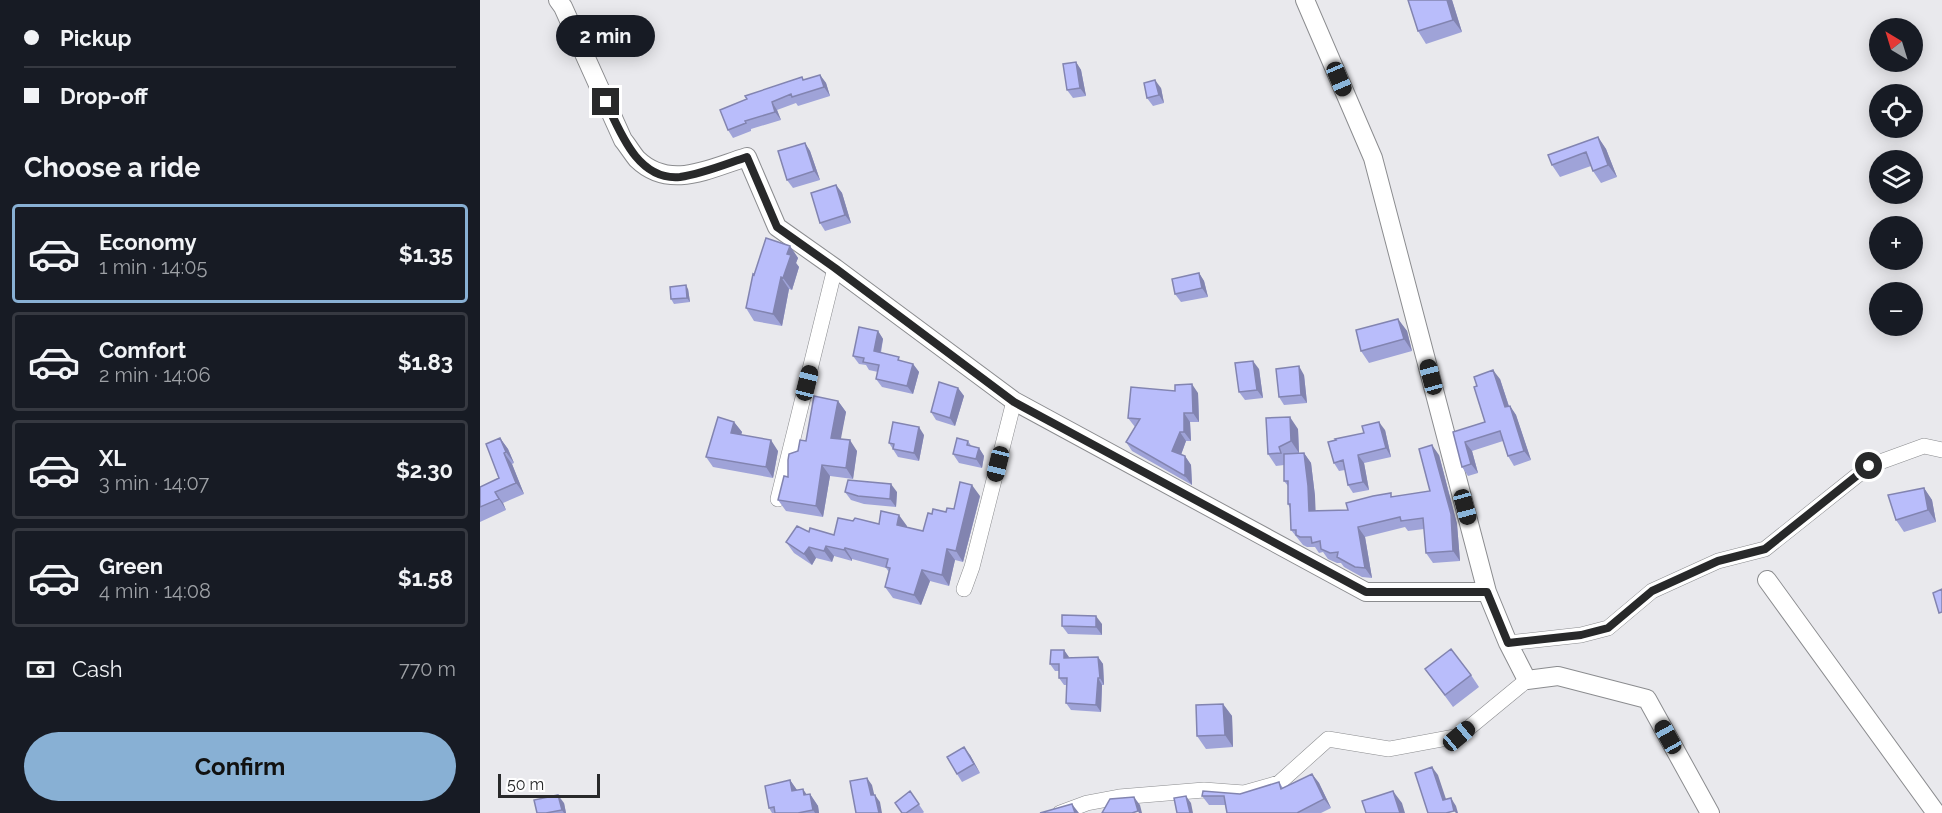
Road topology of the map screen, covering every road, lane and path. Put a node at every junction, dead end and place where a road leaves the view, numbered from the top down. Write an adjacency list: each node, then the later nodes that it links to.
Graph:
1 (558, 0): 3 (street)
2 (1305, 0): 9 (street)
3 (835, 268): 4 (street); 6 (street)
4 (1014, 402): 8 (street); 9 (street)
5 (1942, 450): 10 (street)
6 (778, 499)
7 (1767, 580): 14 (street)
8 (964, 589)
9 (1487, 592): 10 (street)
10 (1512, 650): 11 (street)
11 (1527, 680): 12 (street); 13 (street)
12 (1060, 813)
13 (1710, 813)
14 (1936, 813)

